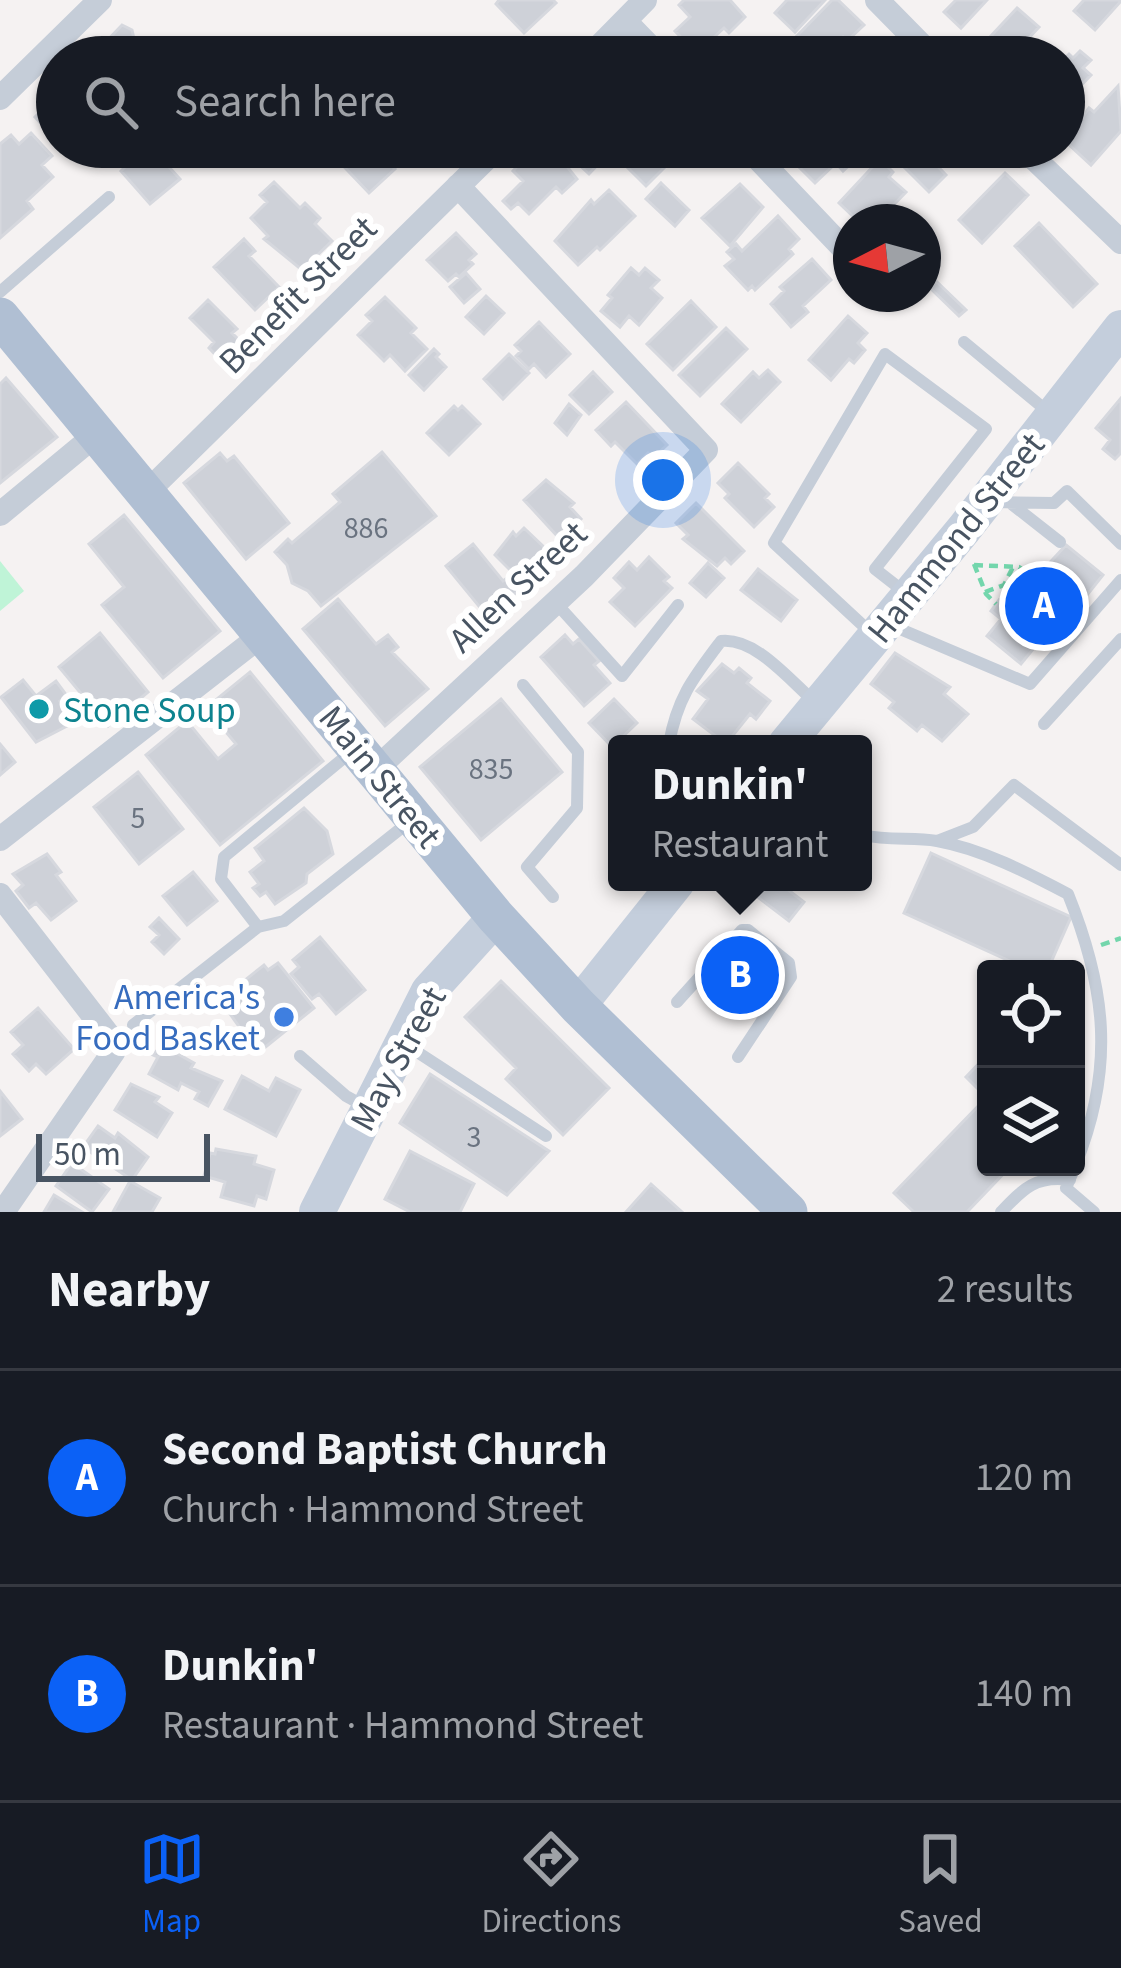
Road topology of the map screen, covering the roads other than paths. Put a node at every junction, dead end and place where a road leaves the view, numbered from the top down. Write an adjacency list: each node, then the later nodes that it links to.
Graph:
1 (100, 0): 5 (street)
2 (646, 0): 4 (street)
3 (877, 0): 8 (street)
4 (625, 21): 6 (street); 7 (street)
5 (63, 36)
6 (610, 36)
7 (640, 36)
8 (912, 36)
9 (36, 63): 10 (street)
10 (0, 98)
11 (476, 168): 14 (street, Benefit Street)
12 (767, 168): 16 (street)
13 (1044, 168): 17 (street)
14 (458, 186): 24 (street, Benefit Street); 30 (street, Allen Street)
15 (109, 197): 18 (lane)
16 (833, 237)
17 (1121, 242)
18 (0, 292)
19 (0, 317): 23 (main road, Main Street)
20 (1121, 328): 22 (street, Hammond Street)
21 (964, 342): 22 (lane)
22 (1053, 415): 25 (street, Hammond Street)
23 (98, 433): 24 (main road, Main Street); 26 (street)
24 (147, 492): 33 (main road, Main Street)
25 (997, 502): 27 (lane); 28 (lane); 32 (street, Hammond Street)
26 (0, 514)
27 (1060, 542)
28 (1121, 544)
29 (1121, 580): 32 (lane)
30 (554, 602): 31 (lane); 40 (street, Allen Street)
31 (678, 605)
32 (890, 618): 32 (lane); 36 (street, Hammond Street)
33 (263, 634): 40 (main road, Main Street); 43 (street)
34 (1121, 639): 37 (lane)
35 (523, 685): 48 (lane)
36 (818, 705): 38 (lane); 39 (street, Hammond Street)
37 (1043, 724)
38 (671, 735)
39 (793, 735)
40 (366, 759): 41 (main road, Main Street); 50 (lane)
41 (415, 818): 49 (main road, Main Street); 50 (lane)
42 (872, 838): 44 (lane)
43 (0, 839)
44 (937, 841): 45 (lane); 59 (lane)
45 (1121, 865)
46 (670, 891): 52 (street)
47 (0, 895): 53 (street)
48 (553, 897)
49 (496, 917): 52 (main road, Main Street); 54 (street, May Street)
50 (258, 927): 53 (lane)
51 (676, 1002): 56 (lane)
52 (578, 1006): 65 (main road, Main Street)
53 (123, 1033): 63 (street)
54 (402, 1042): 57 (street, May Street); 58 (lane)
55 (300, 1056): 57 (lane)
56 (738, 1058)
57 (367, 1107): 64 (street, May Street)
58 (546, 1136)
59 (1085, 1141)
60 (1055, 1176): 66 (lane)
61 (1071, 1176): 62 (lane)
62 (1081, 1201): 67 (lane); 68 (lane)
63 (3, 1212)
64 (317, 1212)
65 (788, 1212)
66 (1001, 1212)
67 (1070, 1212)
68 (1094, 1212)

